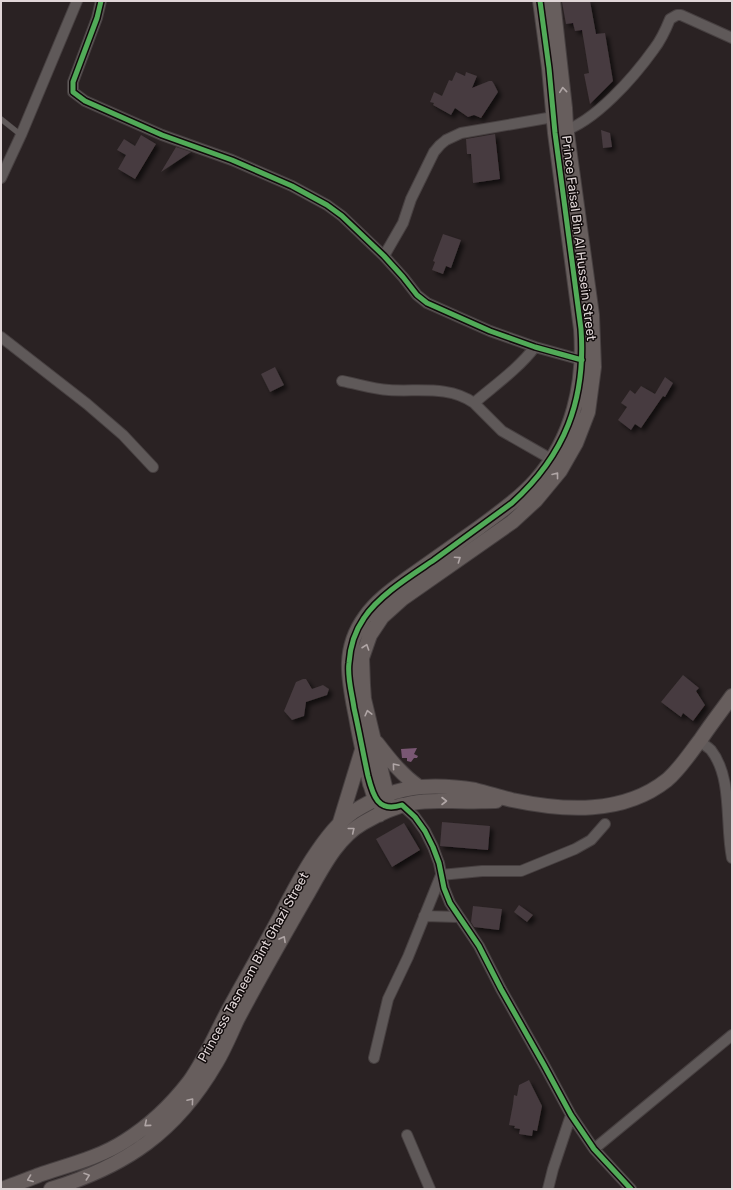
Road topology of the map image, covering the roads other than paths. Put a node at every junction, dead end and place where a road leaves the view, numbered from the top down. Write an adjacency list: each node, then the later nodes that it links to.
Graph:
1 (77, 1): 9 (street)
2 (101, 1): 11 (street)
3 (540, 1): 6 (street, Prince Faisal Bin Al Hussein Street)
4 (553, 1): 6 (street, Prince Faisal Bin Al Hussein Street, one-way to 4)
5 (732, 38): 8 (street)
6 (559, 116): 8 (street, Prince Faisal Bin Al Hussein Street); 11 (street)
7 (1, 119): 9 (lane)
8 (561, 132): 14 (street, Prince Faisal Bin Al Hussein Street); 20 (street, Prince Faisal Bin Al Hussein Street, one-way to 8)
9 (21, 135): 10 (street)
10 (1, 178)
11 (384, 256): 13 (street)
12 (1, 337): 18 (street)
13 (535, 347): 14 (street); 16 (street)
14 (582, 360): 17 (street, Prince Faisal Bin Al Hussein Street)
15 (342, 381): 16 (street)
16 (474, 403): 17 (street)
17 (551, 459): 22 (street, Prince Faisal Bin Al Hussein Street)
18 (153, 467)
19 (732, 696): 21 (street, Princess Tasneem Bint Ghazi Street)
20 (374, 740): 23 (street, one-way to 20); 25 (street, Prince Faisal Bin Al Hussein Street)
21 (699, 741): 24 (street, Princess Tasneem Bint Ghazi Street); 29 (street)
22 (362, 750): 25 (street, Prince Faisal Bin Al Hussein Street); 27 (street)
23 (419, 787): 24 (street, Princess Tasneem Bint Ghazi Street); 25 (street, Princess Tasneem Bint Ghazi Street)
24 (512, 800): 26 (street, Princess Tasneem Bint Ghazi Street, one-way to 24)
25 (382, 804): 26 (street, Princess Tasneem Bint Ghazi Street); 27 (street, Princess Tasneem Bint Ghazi Street); 39 (street, Princess Tasneem Bint Ghazi Street, one-way to 25)
26 (402, 805): 30 (street)
27 (340, 822): 38 (street, Princess Tasneem Bint Ghazi Street, one-way to 38)
28 (605, 824): 30 (street)
29 (732, 858)
30 (441, 875): 31 (street); 32 (street)
31 (424, 916): 32 (street); 34 (street)
32 (458, 917): 35 (street)
33 (732, 1035): 37 (street)
34 (374, 1058)
35 (571, 1115): 37 (street); 41 (street)
36 (407, 1135): 40 (street)
37 (594, 1149): 42 (street)
38 (2, 1189)
39 (51, 1189)
40 (430, 1189)
41 (548, 1189)
42 (631, 1189)

